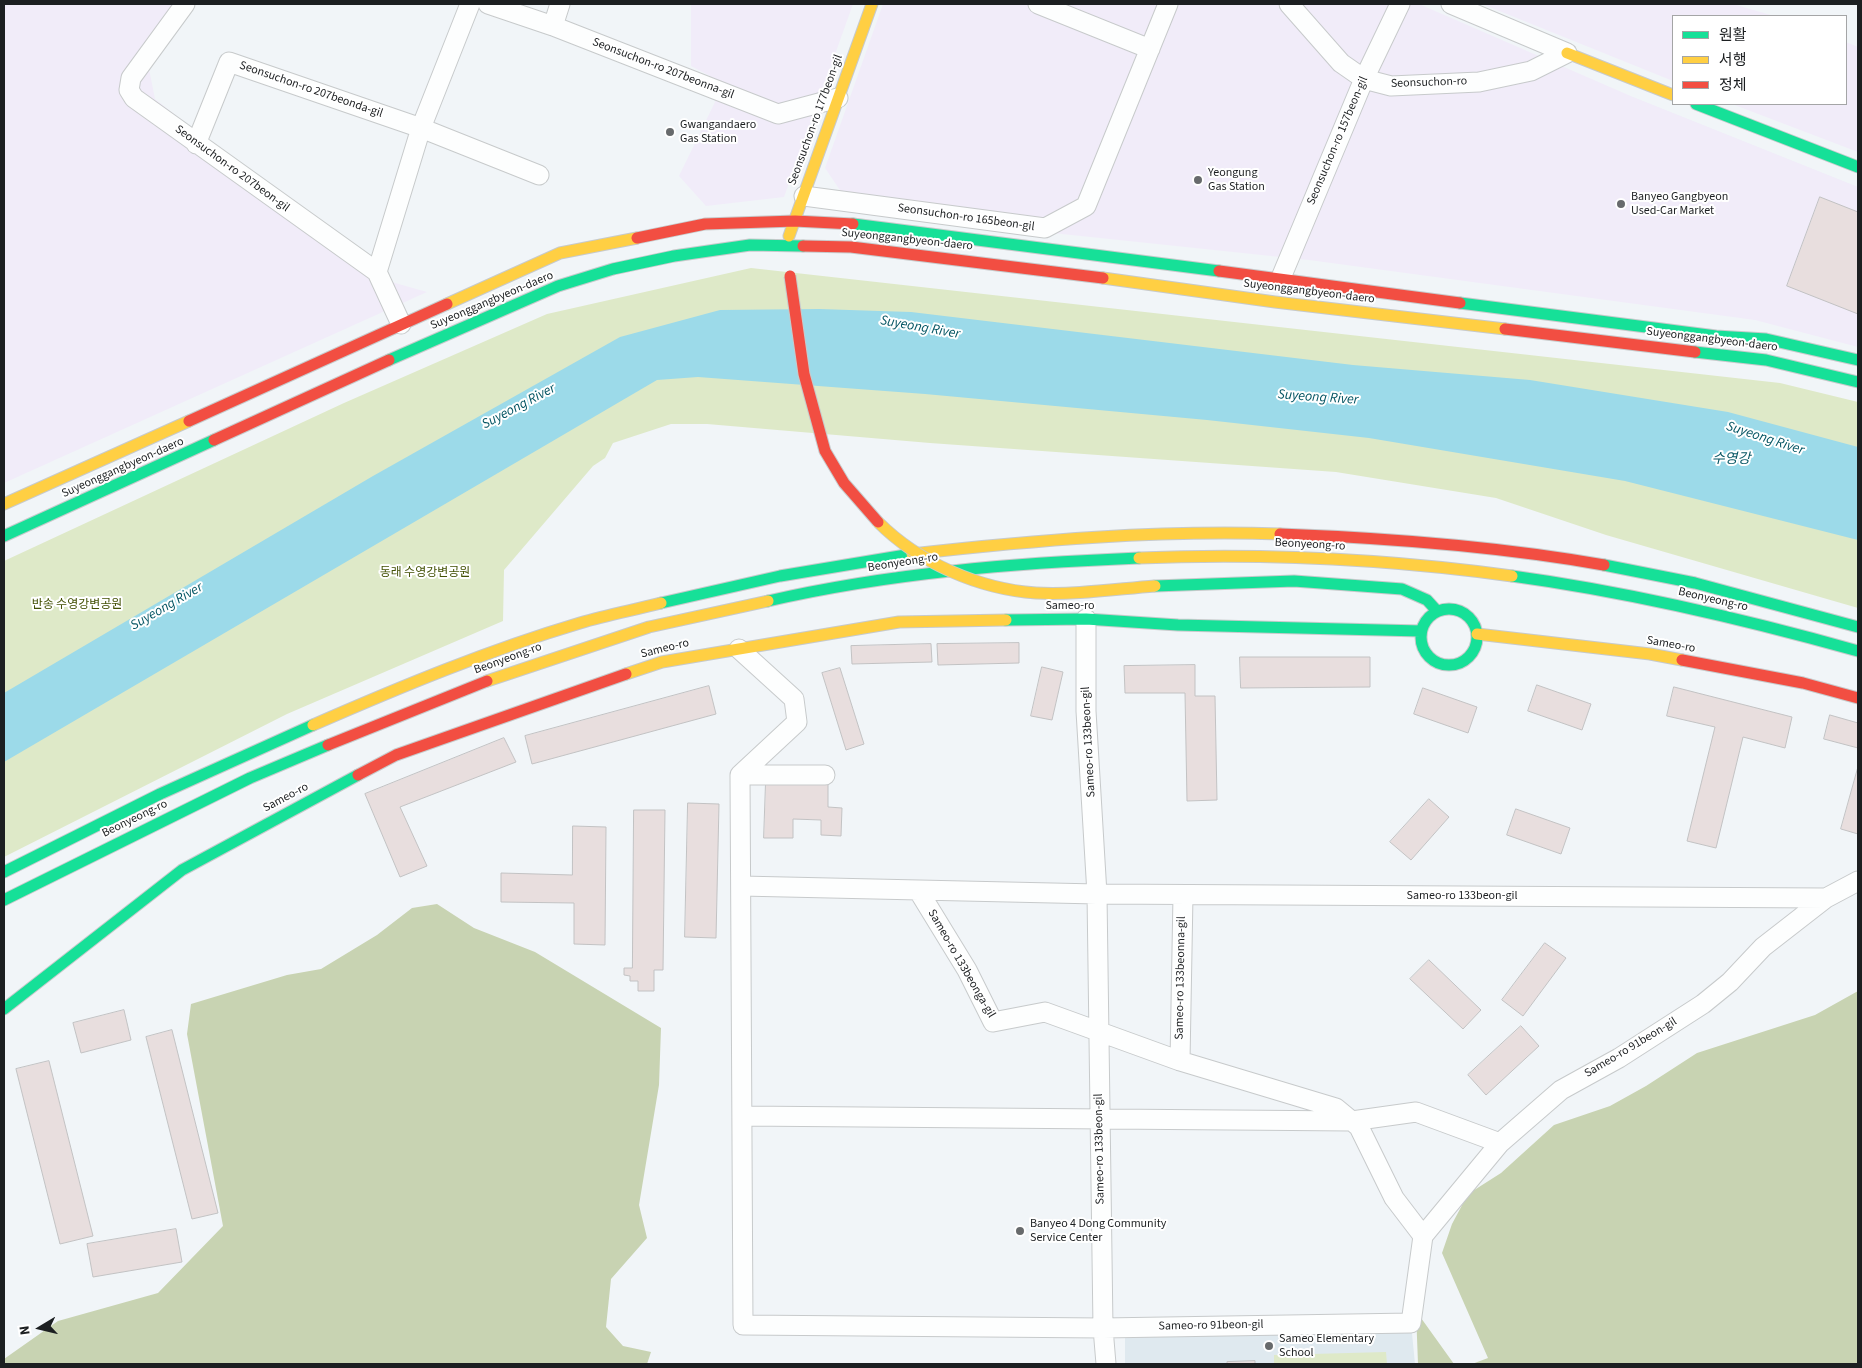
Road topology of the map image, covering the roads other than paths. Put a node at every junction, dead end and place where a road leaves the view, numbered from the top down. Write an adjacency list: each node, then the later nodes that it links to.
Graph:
1 (185, 4): 19 (street, Seonsuchon-ro 207beon-gil)
2 (470, 4): 18 (street)
3 (488, 4): 11 (street, Seonsuchon-ro 207beonna-gil)
4 (560, 4): 11 (street)
5 (872, 4): 16 (main road, Seonsuchon-ro 177beon-gil)
6 (1038, 4): 12 (street)
7 (1168, 4): 12 (street, Seonsuchon-ro 165beon-gil)
8 (1289, 4): 14 (street, Seonsuchon-ro)
9 (1400, 4): 14 (street, Seonsuchon-ro 157beon-gil)
10 (1451, 4): 13 (street)
11 (553, 26): 16 (street, Seonsuchon-ro 207beonna-gil)
12 (1150, 49): 22 (street, Seonsuchon-ro 165beon-gil)
13 (1567, 53): 14 (street, Seonsuchon-ro); 15 (main road)
14 (1364, 79): 26 (street, Seonsuchon-ro 157beon-gil)
15 (1672, 95)
16 (838, 98): 22 (main road, Seonsuchon-ro 177beon-gil)
17 (1699, 105): 20 (main road)
18 (421, 128): 19 (street, Seonsuchon-ro 207beonda-gil); 21 (street, Seonsuchon-ro 207beonda-gil); 25 (street)
19 (196, 144): 25 (street, Seonsuchon-ro 207beon-gil)
20 (1858, 167)
21 (539, 176)
22 (804, 196): 23 (main road, Seonsuchon-ro 177beon-gil)
23 (795, 221): 24 (main road, Seonsuchon-ro 177beon-gil); 26 (main road, Suyeonggangbyeon-daero); 27 (main road, Suyeonggangbyeon-daero)
24 (786, 246): 29 (main road, Suyeonggangbyeon-daero); 31 (main road, Suyeonggangbyeon-daero); 32 (main road, bridge)
25 (377, 272): 27 (street, Seonsuchon-ro 207beon-gil)
26 (1280, 280): 28 (main road, Suyeonggangbyeon-daero)
27 (401, 324): 30 (main road, Suyeonggangbyeon-daero)
28 (1858, 360)
29 (1858, 382)
30 (4, 504)
31 (4, 536)
32 (1437, 611): 35 (main road); 36 (main road)
33 (1086, 619): 35 (main road, Sameo-ro); 37 (main road, Sameo-ro); 46 (street, Sameo-ro 133beon-gil)
34 (1858, 627): 42 (main road, Beonyeong-ro)
35 (1421, 632): 36 (main road)
36 (1477, 634): 39 (main road, Sameo-ro)
37 (739, 649): 40 (street); 50 (main road, Sameo-ro)
38 (1858, 652): 49 (main road, Beonyeong-ro)
39 (1858, 698)
40 (740, 775): 41 (street); 44 (street)
41 (824, 775)
42 (4, 872)
43 (1858, 881): 48 (street, Sameo-ro 91beon-gil)
44 (741, 886): 45 (street, Sameo-ro 133beonga-gil); 53 (street)
45 (918, 890): 46 (street, Sameo-ro 133beonga-gil); 51 (street, Sameo-ro 133beonga-gil)
46 (1097, 894): 47 (street, Sameo-ro 133beon-gil); 51 (street, Sameo-ro 133beon-gil)
47 (1183, 895): 48 (street, Sameo-ro 133beon-gil); 52 (street, Sameo-ro 133beonna-gil)
48 (1826, 898): 56 (street, Sameo-ro 91beon-gil)
49 (4, 900)
50 (4, 1009)
51 (1099, 1031): 52 (street); 54 (street, Sameo-ro 133beon-gil)
52 (1180, 1061): 55 (street)
53 (742, 1116): 54 (street); 58 (street)
54 (1100, 1119): 55 (street); 58 (street, Sameo-ro 133beon-gil)
55 (1352, 1121): 56 (street); 57 (street)
56 (1500, 1143): 57 (street, Sameo-ro 91beon-gil)
57 (1423, 1236): 58 (street, Sameo-ro 91beon-gil)
58 (1103, 1328): 59 (street, Sameo-ro 133beon-gil)
59 (1106, 1364)

